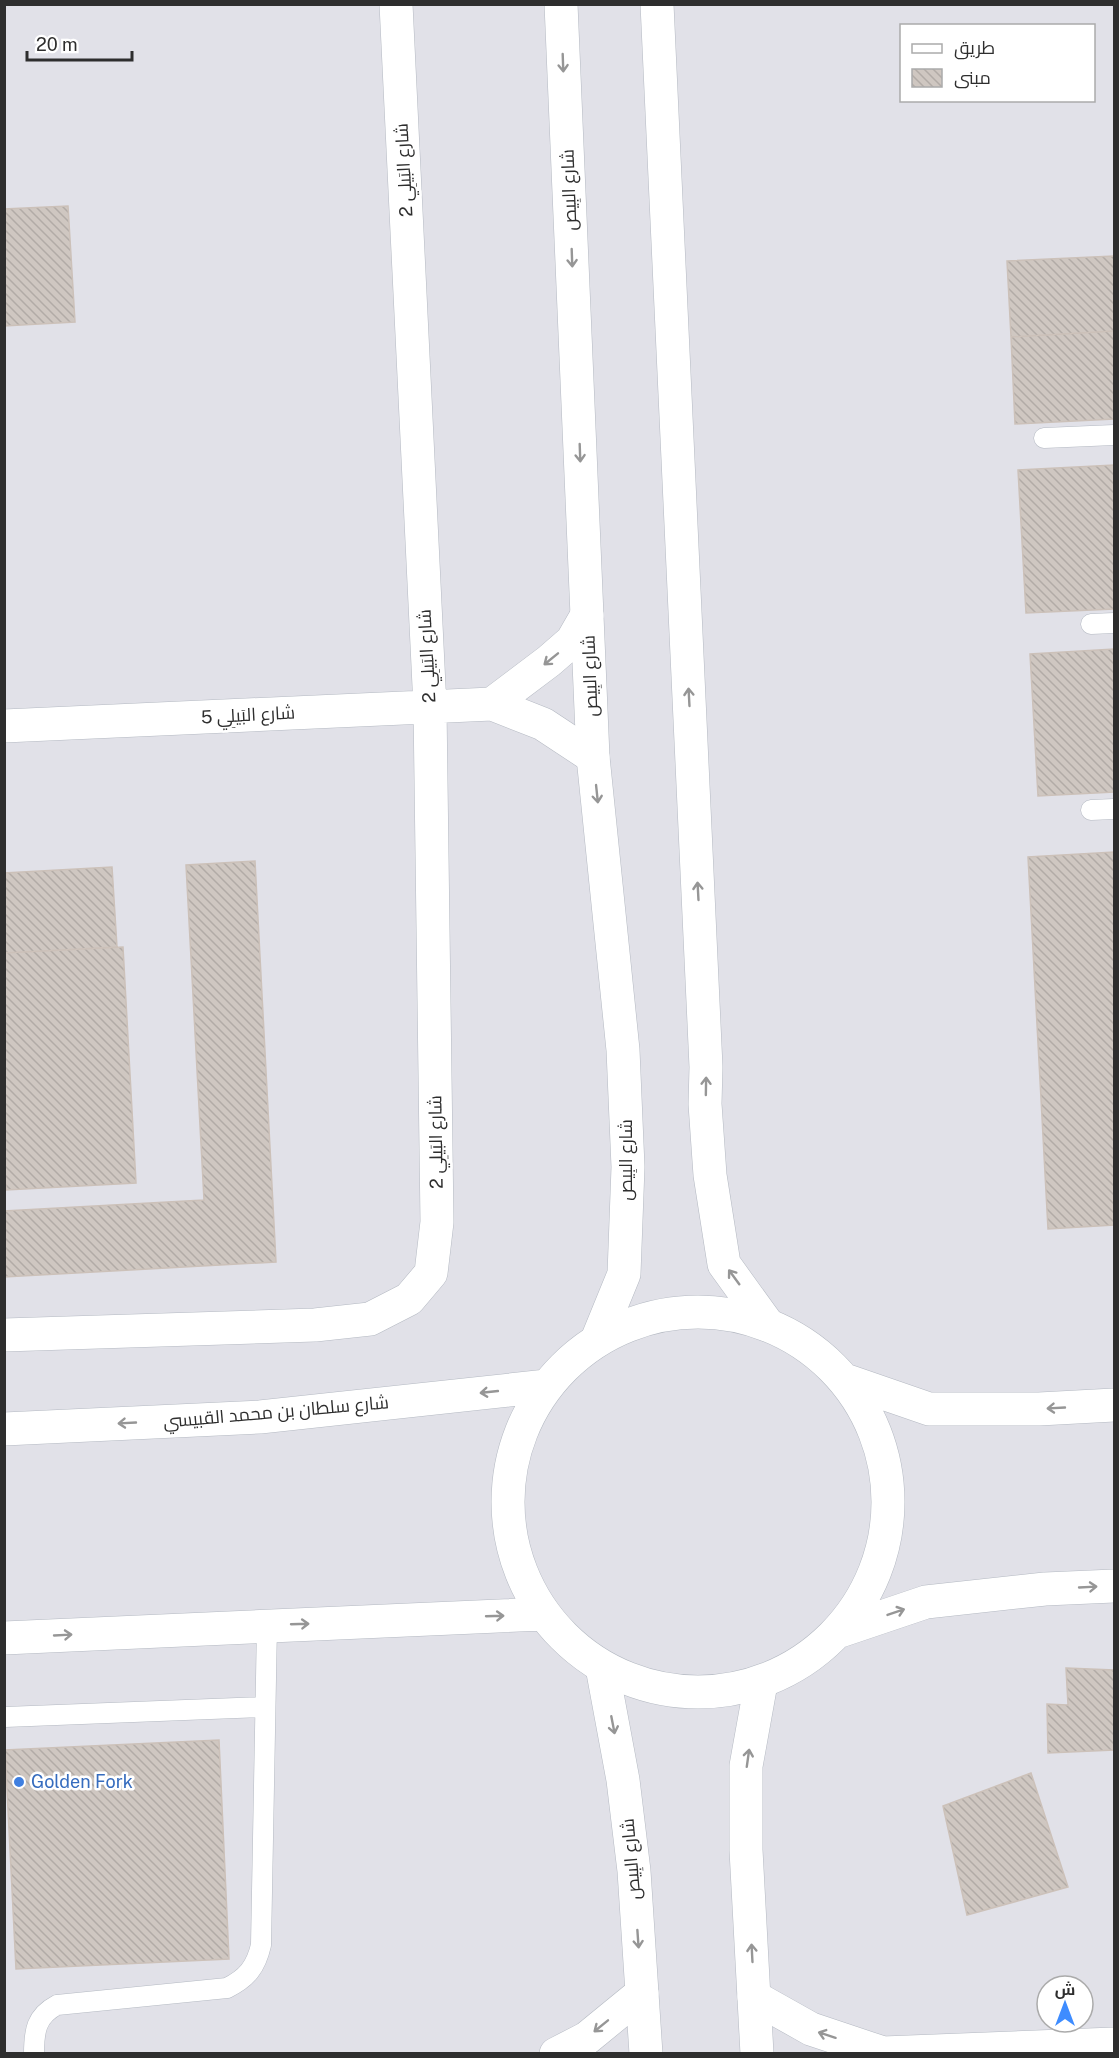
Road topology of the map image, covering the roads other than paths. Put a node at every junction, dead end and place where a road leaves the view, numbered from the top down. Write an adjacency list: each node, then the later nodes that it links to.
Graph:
1 (396, 4): 10 (street, شارع البَيلِي 2)
2 (561, 4): 6 (street, شارع البِيص, one-way to 6)
3 (657, 4): 15 (street, one-way to 3)
4 (1114, 435): 5 (lane)
5 (1044, 438)
6 (587, 615): 9 (street, one-way to 9); 12 (street, شارع البِيص)
7 (1114, 623): 8 (lane)
8 (1092, 624)
9 (492, 704): 10 (street, شارع البَيلِي 5); 12 (street, شارع البَيلِي 5)
10 (430, 707): 11 (street, شارع البَيلِي 5); 16 (street, شارع البَيلِي 2)
11 (4, 726)
12 (593, 757): 17 (street, شارع البِيص, one-way to 17)
13 (1114, 809): 14 (lane)
14 (1091, 810)
15 (768, 1324): 17 (street); 18 (street)
16 (4, 1335)
17 (597, 1340): 19 (street)
18 (845, 1380): 20 (street, one-way to 18); 25 (street)
19 (547, 1386): 21 (street, شارع سلطان بن محمد القبيسي, one-way to 21); 23 (street)
20 (1114, 1405)
21 (4, 1429)
22 (1114, 1586): 25 (street, one-way to 22)
23 (542, 1614): 24 (street, one-way to 23); 27 (street)
24 (267, 1625): 26 (street, one-way to 24); 29 (lane)
25 (840, 1630): 28 (street)
26 (4, 1638)
27 (602, 1667): 28 (street); 31 (street, شارع البِيص, one-way to 31)
28 (761, 1683): 32 (street, one-way to 28)
29 (266, 1707): 30 (lane); 35 (lane)
30 (5, 1716)
31 (642, 1993): 36 (street, one-way to 36); 37 (street, شارع البِيص)
32 (754, 1997): 34 (street, one-way to 32); 38 (street)
33 (1114, 2044): 34 (street)
34 (883, 2053)
35 (34, 2054)
36 (556, 2054)
37 (645, 2054)
38 (757, 2054)

